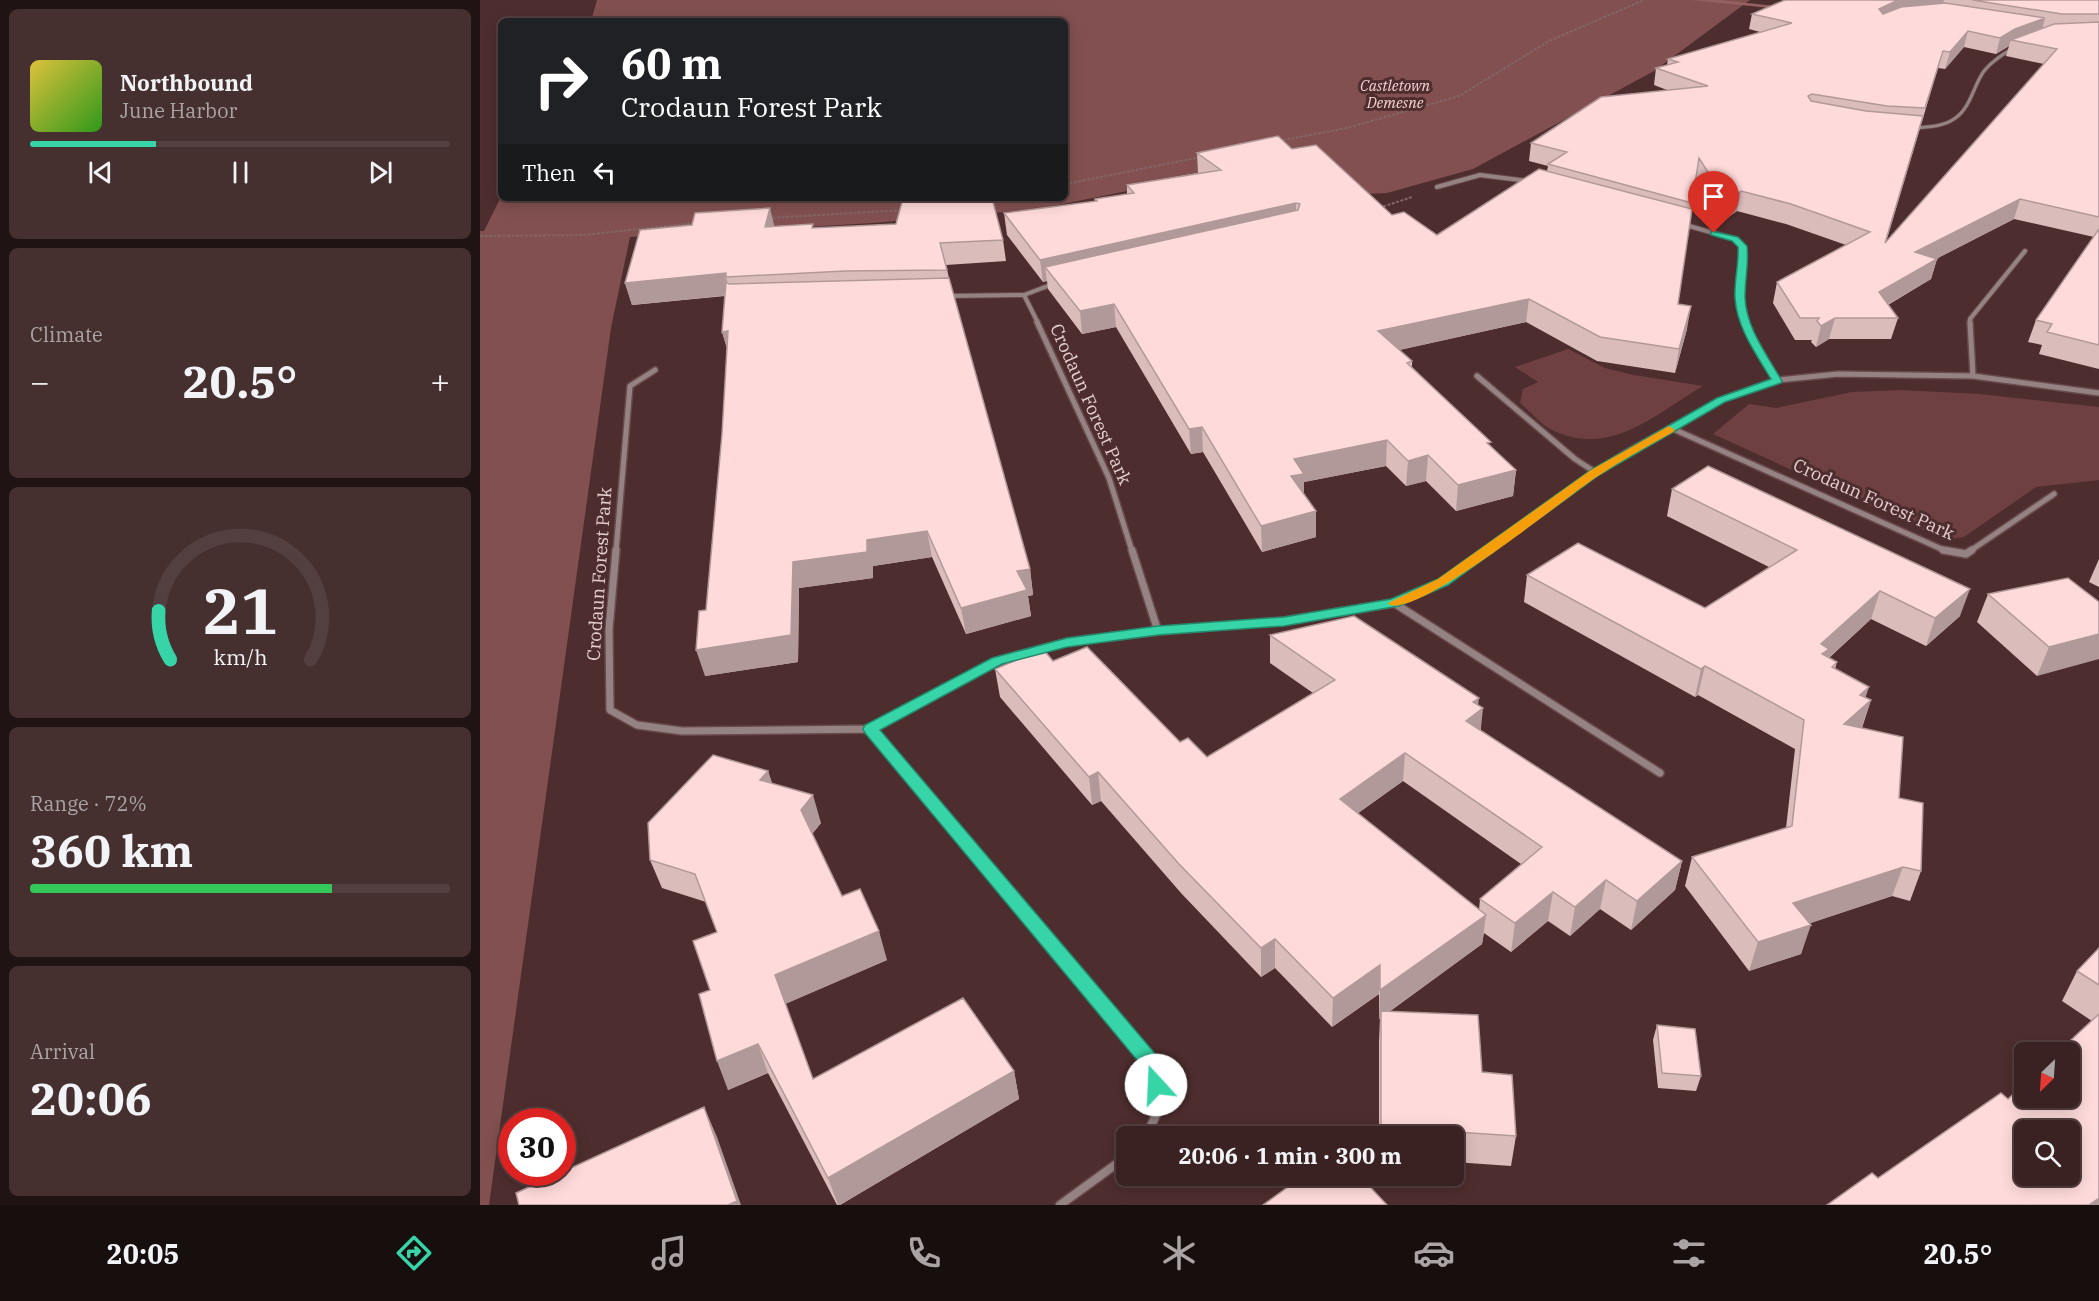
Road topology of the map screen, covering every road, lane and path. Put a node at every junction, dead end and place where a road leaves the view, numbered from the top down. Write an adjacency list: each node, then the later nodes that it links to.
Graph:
1 (1644, 0): 4 (path)
2 (2020, 45): 3 (street)
3 (1903, 129)
4 (1277, 142)
5 (1207, 156): 6 (path)
6 (1068, 183)
7 (1535, 183): 8 (street)
8 (1437, 187): 10 (path)
9 (910, 209): 11 (path)
10 (1372, 209)
11 (768, 218)
12 (1675, 222): 22 (street)
13 (697, 223): 14 (path)
14 (480, 236)
15 (2025, 251): 21 (street)
16 (1063, 281): 17 (street)
17 (1024, 295): 18 (street); 28 (street, Crodaun Forest Park)
18 (936, 296)
19 (655, 370): 29 (street, Crodaun Forest Park)
20 (1477, 376): 25 (street)
21 (1973, 376): 22 (street, Crodaun Forest Park); 23 (street, Crodaun Forest Park)
22 (1777, 381): 24 (street, Crodaun Forest Park)
23 (2099, 393)
24 (1671, 428): 25 (street, Crodaun Forest Park); 26 (street, Crodaun Forest Park)
25 (1595, 472): 27 (street, Crodaun Forest Park)
26 (2054, 494)
27 (1394, 603): 28 (street, Crodaun Forest Park); 30 (street)
28 (1158, 631): 29 (street, Crodaun Forest Park)
29 (871, 729): 31 (street)
30 (1660, 774)
31 (1151, 1126)
32 (1116, 1165): 33 (street)
33 (1060, 1205)

